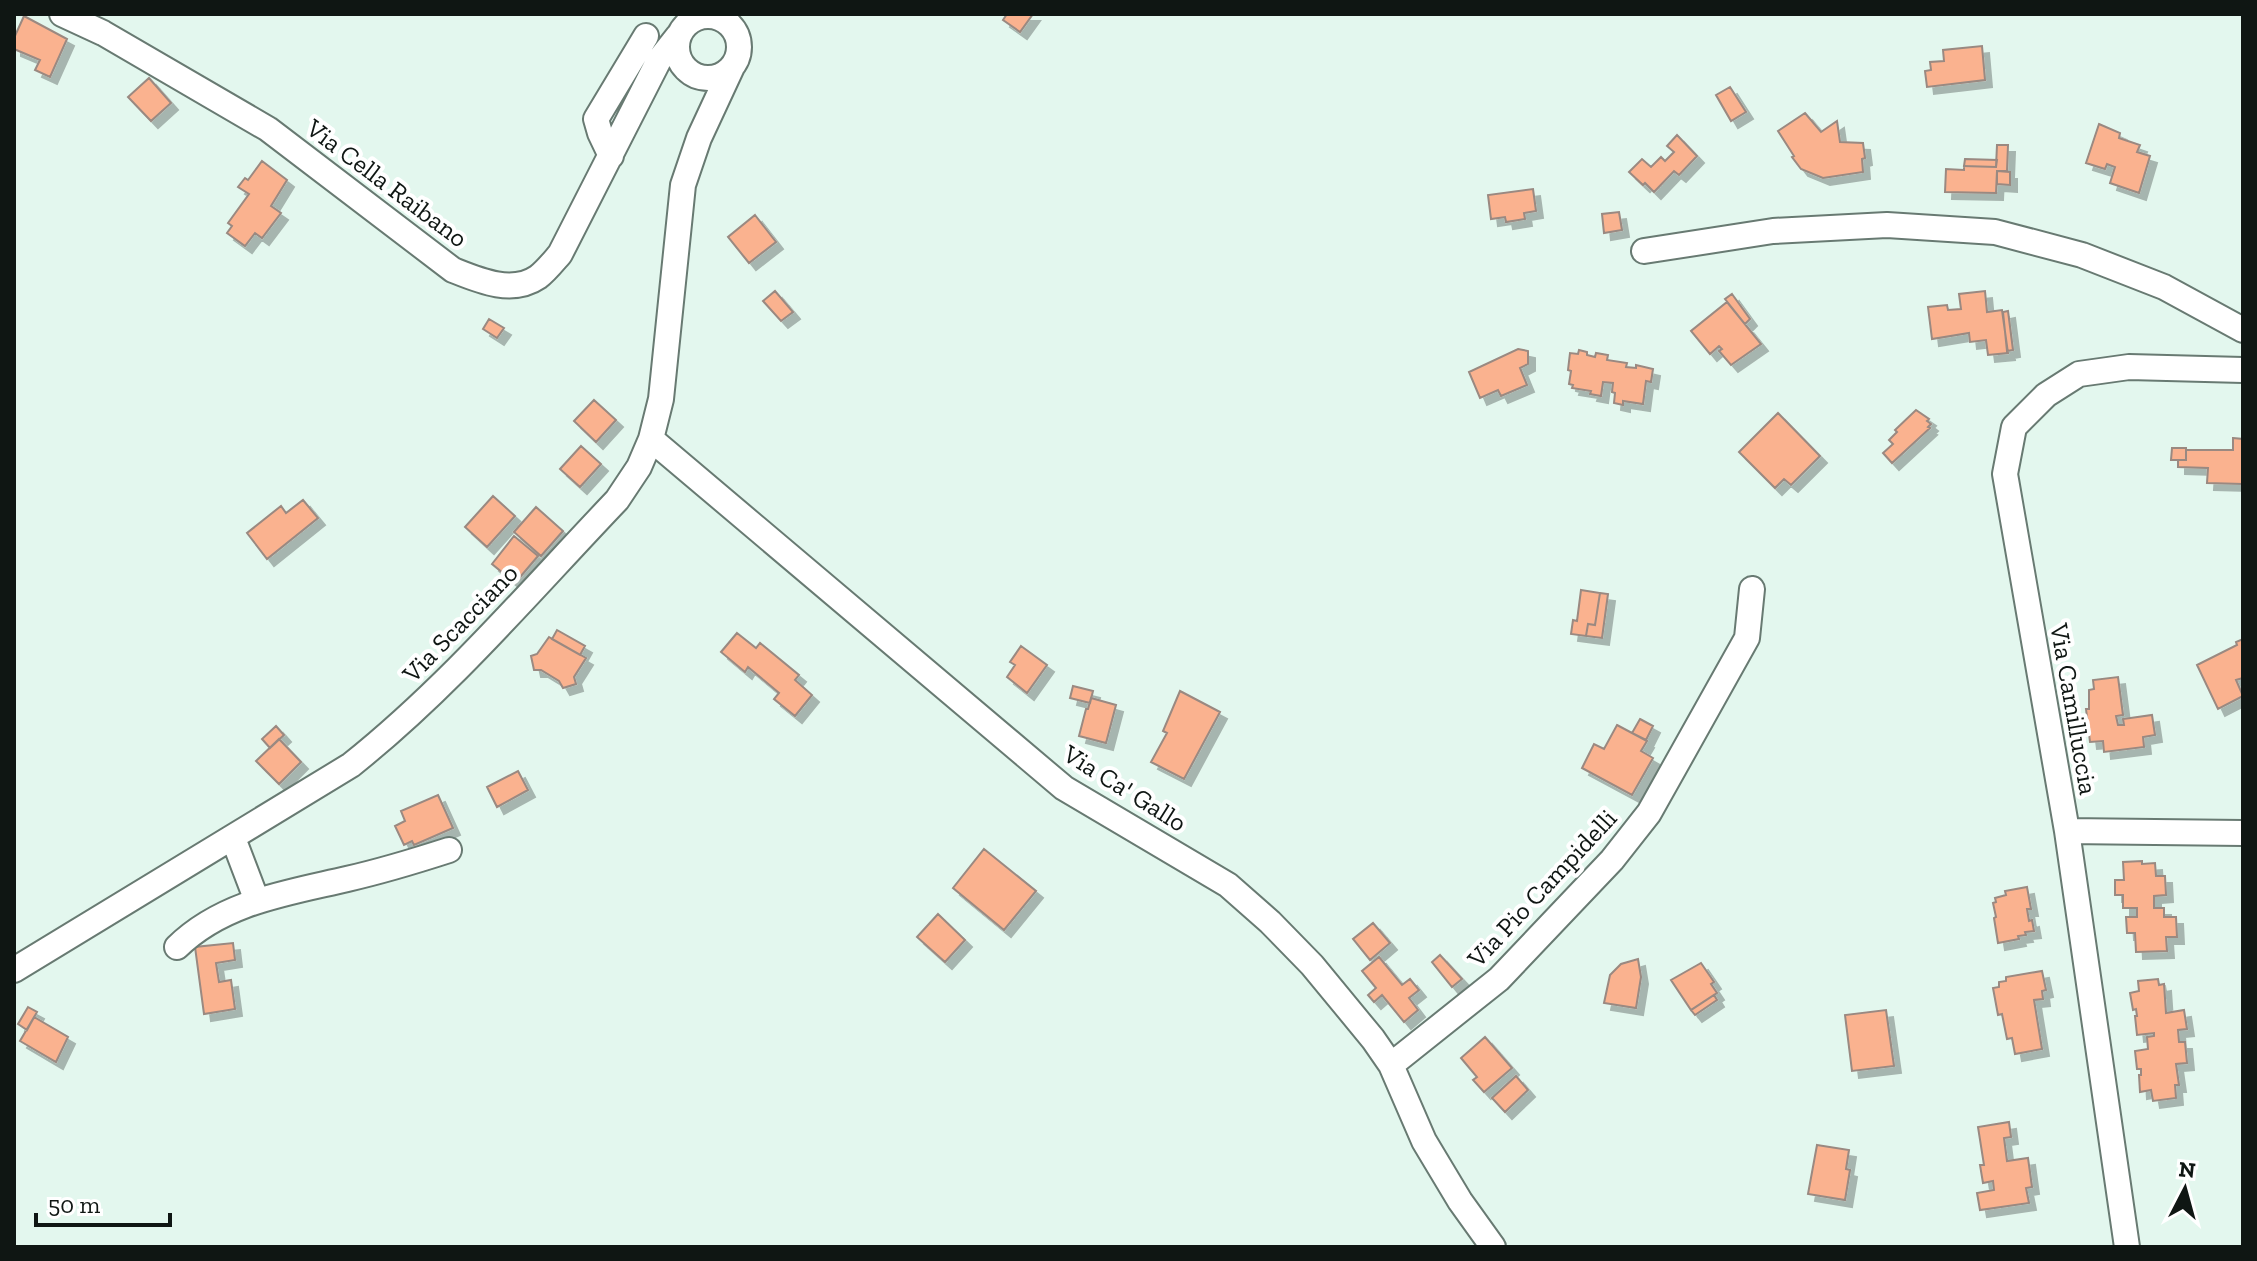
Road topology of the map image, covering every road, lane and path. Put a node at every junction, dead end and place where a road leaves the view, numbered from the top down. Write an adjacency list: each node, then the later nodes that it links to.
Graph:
1 (62, 14): 9 (street, Via Cella Raibano)
2 (728, 20): 3 (street, Via Scacciano); 5 (street, Via Scacciano)
3 (688, 24): 6 (street, Via Scacciano); 7 (street, Via Cella Raibano)
4 (646, 36): 9 (street)
5 (732, 67): 6 (street); 8 (street, Via Scacciano)
6 (689, 72): 7 (street); 8 (street, Via Scacciano)
7 (645, 88): 9 (street, Via Cella Raibano)
8 (699, 138): 13 (street, Via Scacciano)
9 (611, 156)
10 (1644, 251): 11 (street)
11 (2243, 330)
12 (2243, 370): 15 (street, Via Camilluccia)
13 (651, 439): 17 (street, Via Scacciano); 22 (street, Via Ca' Gallo)
14 (1752, 589): 22 (street, Via Pio Campidelli)
15 (2067, 831): 16 (street); 24 (street, Via Camilluccia)
16 (2243, 833)
17 (233, 838): 19 (street); 21 (street, Via Scacciano)
18 (449, 850): 19 (street)
19 (257, 901): 20 (street)
20 (177, 947)
21 (14, 970)
22 (1391, 1065): 23 (street, Via Ca' Gallo)
23 (1493, 1247)
24 (2127, 1247)

